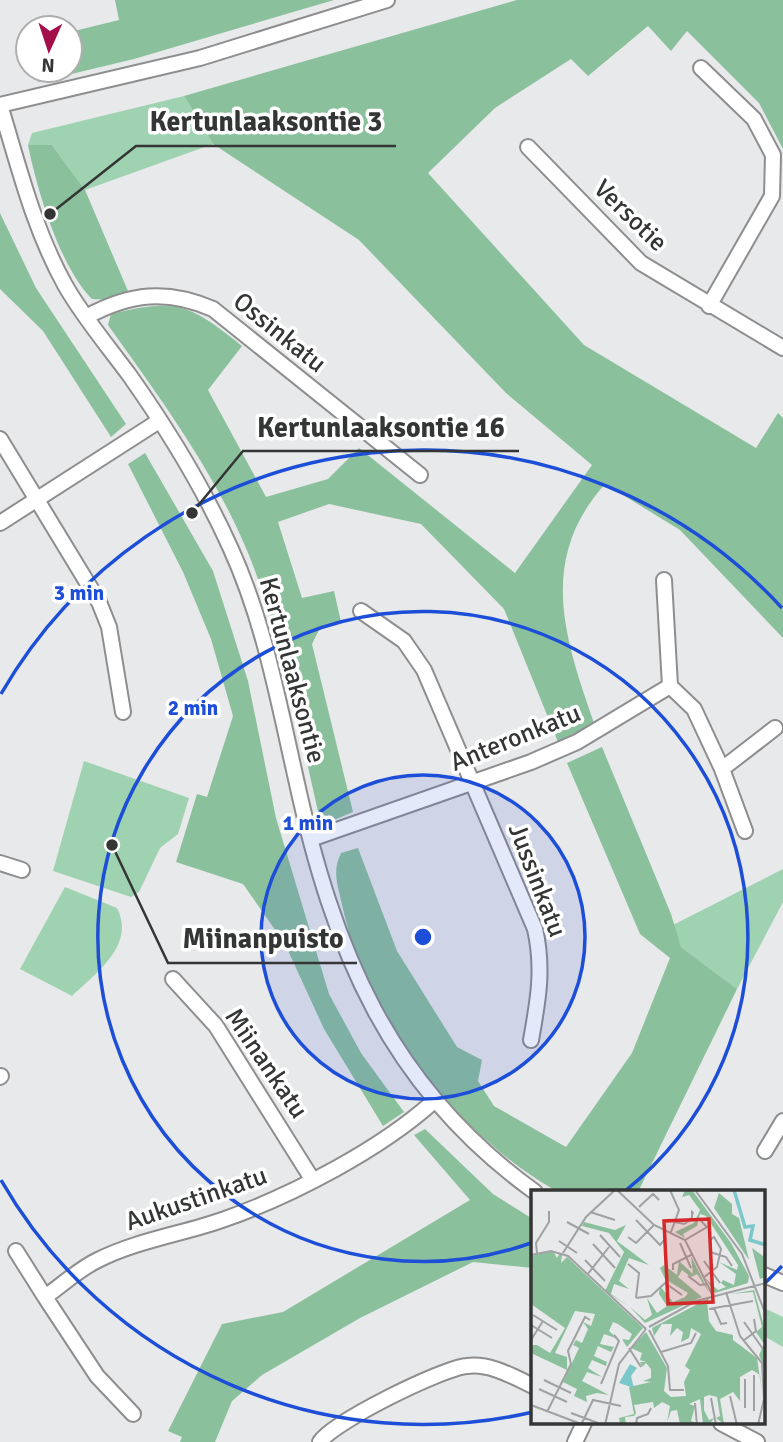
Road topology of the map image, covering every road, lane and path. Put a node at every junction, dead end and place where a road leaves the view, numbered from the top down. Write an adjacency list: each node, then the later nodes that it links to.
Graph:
1 (387, 0): 3 (street)
2 (701, 68): 5 (street)
3 (0, 105): 6 (street, Kertunlaaksontie)
4 (528, 147): 5 (street, Versotie)
5 (709, 306): 7 (street, Versotie)
6 (86, 317): 8 (street, Kertunlaaksontie); 10 (street, Ossinkatu)
7 (783, 348)
8 (159, 421): 11 (street); 21 (street, Kertunlaaksontie)
9 (0, 439): 11 (street)
10 (420, 475)
11 (36, 497): 12 (street); 16 (street)
12 (0, 523)
13 (664, 580): 15 (street)
14 (361, 611): 19 (street, Jussinkatu)
15 (670, 686): 18 (street); 19 (street, Anteronkatu)
16 (123, 712)
17 (775, 728): 18 (street)
18 (722, 769): 20 (street)
19 (473, 782): 21 (street, Anteronkatu); 25 (street, Jussinkatu)
20 (745, 831)
21 (312, 839): 26 (street, Kertunlaaksontie)
22 (0, 863): 23 (street)
23 (22, 870)
24 (173, 979): 29 (street, Miinankatu)
25 (531, 1040)
26 (434, 1101): 29 (street, Aukustinkatu); 30 (street, Kertunlaaksontie)
27 (783, 1121): 28 (street)
28 (765, 1151)
29 (312, 1179): 34 (street, Aukustinkatu)
30 (532, 1190)
31 (16, 1251): 34 (street)
32 (766, 1276): 33 (street)
33 (783, 1283)
34 (45, 1297): 36 (street)
35 (531, 1385): 39 (street)
36 (132, 1414)
37 (584, 1424): 40 (street)
38 (723, 1424): 41 (street)
39 (320, 1442)
40 (575, 1442)
41 (757, 1442)

